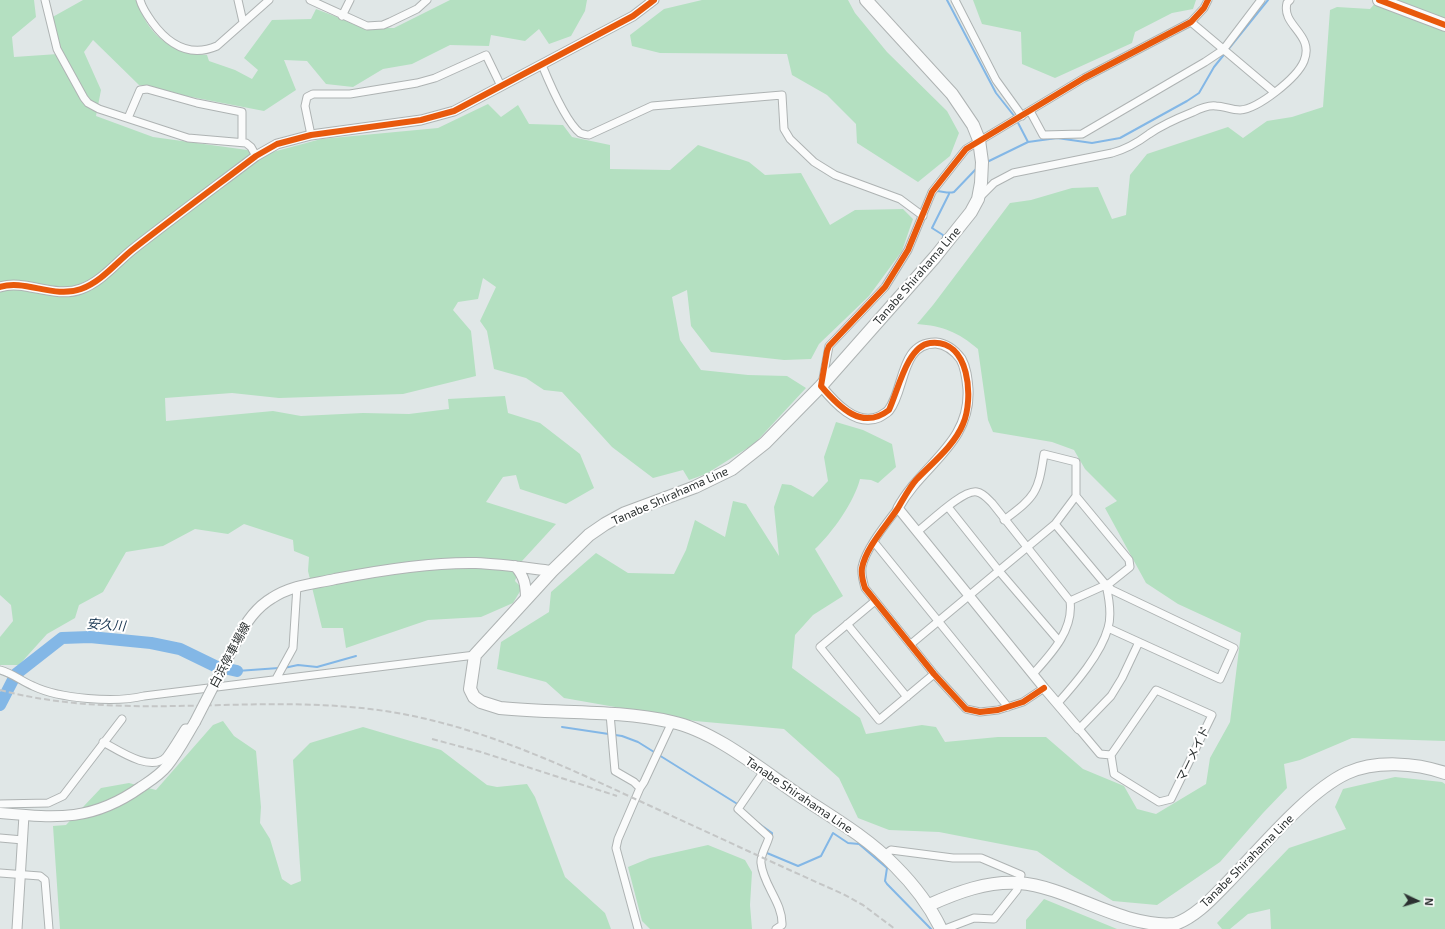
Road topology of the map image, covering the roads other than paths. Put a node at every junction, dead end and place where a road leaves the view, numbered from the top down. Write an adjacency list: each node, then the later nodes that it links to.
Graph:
1 (45, 0): 25 (street)
2 (140, 0): 16 (street)
3 (238, 0): 16 (street)
4 (269, 0): 16 (street)
5 (310, 0): 15 (street)
6 (350, 0): 15 (street)
7 (427, 0): 15 (street)
8 (654, 0): 20 (street)
9 (866, 0): 27 (main road, Tanabe Shirahama Line)
10 (955, 0): 24 (street)
11 (1208, 0): 17 (street)
12 (1261, 0): 19 (street)
13 (1290, 0): 22 (street)
14 (1379, 0): 18 (main road)
15 (342, 16)
16 (243, 22)
17 (1191, 22): 19 (street); 23 (street)
18 (1445, 24)
19 (1225, 52): 22 (street); 23 (street)
20 (542, 65): 21 (street); 31 (street)
21 (501, 86): 26 (street); 26 (street)
22 (1274, 92): 30 (street)
23 (1030, 111): 24 (street)
24 (1021, 117): 27 (street)
25 (128, 118): 28 (street); 28 (street)
26 (311, 135): 29 (street)
27 (979, 140): 30 (main road, Tanabe Shirahama Line); 31 (street)
28 (242, 142): 29 (street)
29 (256, 156): 32 (street)
30 (978, 199): 33 (main road, Tanabe Shirahama Line)
31 (923, 216): 33 (street)
32 (0, 287)
33 (821, 386): 36 (street); 43 (main road, Tanabe Shirahama Line)
34 (1076, 496): 37 (street); 38 (street); 45 (street)
35 (948, 507): 37 (street); 39 (street); 44 (street)
36 (898, 508): 39 (street); 40 (street)
37 (1004, 520): 41 (street)
38 (1055, 524): 41 (street); 45 (street)
39 (917, 532): 47 (street)
40 (874, 542): 49 (street); 51 (street)
41 (1027, 547): 44 (street); 50 (street)
42 (515, 566): 43 (main road, 白浜停車場線); 46 (main road, 白浜停車場線); 48 (main road)
43 (552, 571): 48 (main road, Tanabe Shirahama Line)
44 (999, 571): 47 (street); 54 (street)
45 (1106, 585): 50 (street); 53 (street); 55 (street)
46 (297, 586): 61 (street); 69 (main road, 白浜停車場線, bridge)
47 (969, 595): 51 (street); 60 (street)
48 (526, 600): 57 (main road, Tanabe Shirahama Line)
49 (875, 601): 52 (street); 56 (street)
50 (1070, 602): 54 (street)
51 (938, 621): 56 (street); 65 (street)
52 (847, 624): 63 (street); 63 (street)
53 (1108, 628): 55 (street); 64 (street)
54 (1059, 641): 60 (street)
55 (1140, 642): 70 (street)
56 (911, 644): 59 (street)
57 (475, 655): 61 (street); 66 (main road, Tanabe Shirahama Line)
58 (0, 670): 61 (street)
59 (934, 674): 63 (street); 65 (street)
60 (1033, 674): 62 (street)
61 (276, 679)
62 (1044, 688): 64 (street); 65 (street)
63 (906, 697)
64 (1057, 704): 70 (street)
65 (1008, 707)
66 (610, 714): 68 (main road, Tanabe Shirahama Line); 75 (street)
67 (122, 719): 71 (street)
68 (672, 722): 73 (main road, Tanabe Shirahama Line); 75 (street)
69 (193, 725): 71 (street); 78 (main road, 白浜停車場線)
70 (1079, 729): 72 (street)
71 (103, 742): 76 (street)
72 (1111, 755): 72 (street, マーメイド)
73 (764, 771): 81 (main road, Tanabe Shirahama Line); 90 (street)
74 (1445, 773): 86 (main road, Tanabe Shirahama Line)
75 (640, 788): 89 (street)
76 (0, 804)
77 (0, 813): 78 (main road, 白浜停車場線)
78 (24, 815): 80 (street)
79 (0, 838): 80 (street)
80 (23, 840): 83 (street)
81 (884, 855): 84 (street); 85 (main road, Tanabe Shirahama Line)
82 (0, 873): 83 (street)
83 (21, 875): 87 (street); 88 (street)
84 (1020, 883): 85 (main road, Tanabe Shirahama Line); 86 (main road, Tanabe Shirahama Line); 92 (street)
85 (929, 905): 91 (main road, Tanabe Shirahama Line)
86 (1146, 928)
87 (17, 929)
88 (49, 929)
89 (638, 929)
90 (776, 929)
91 (941, 929)
92 (945, 929)

